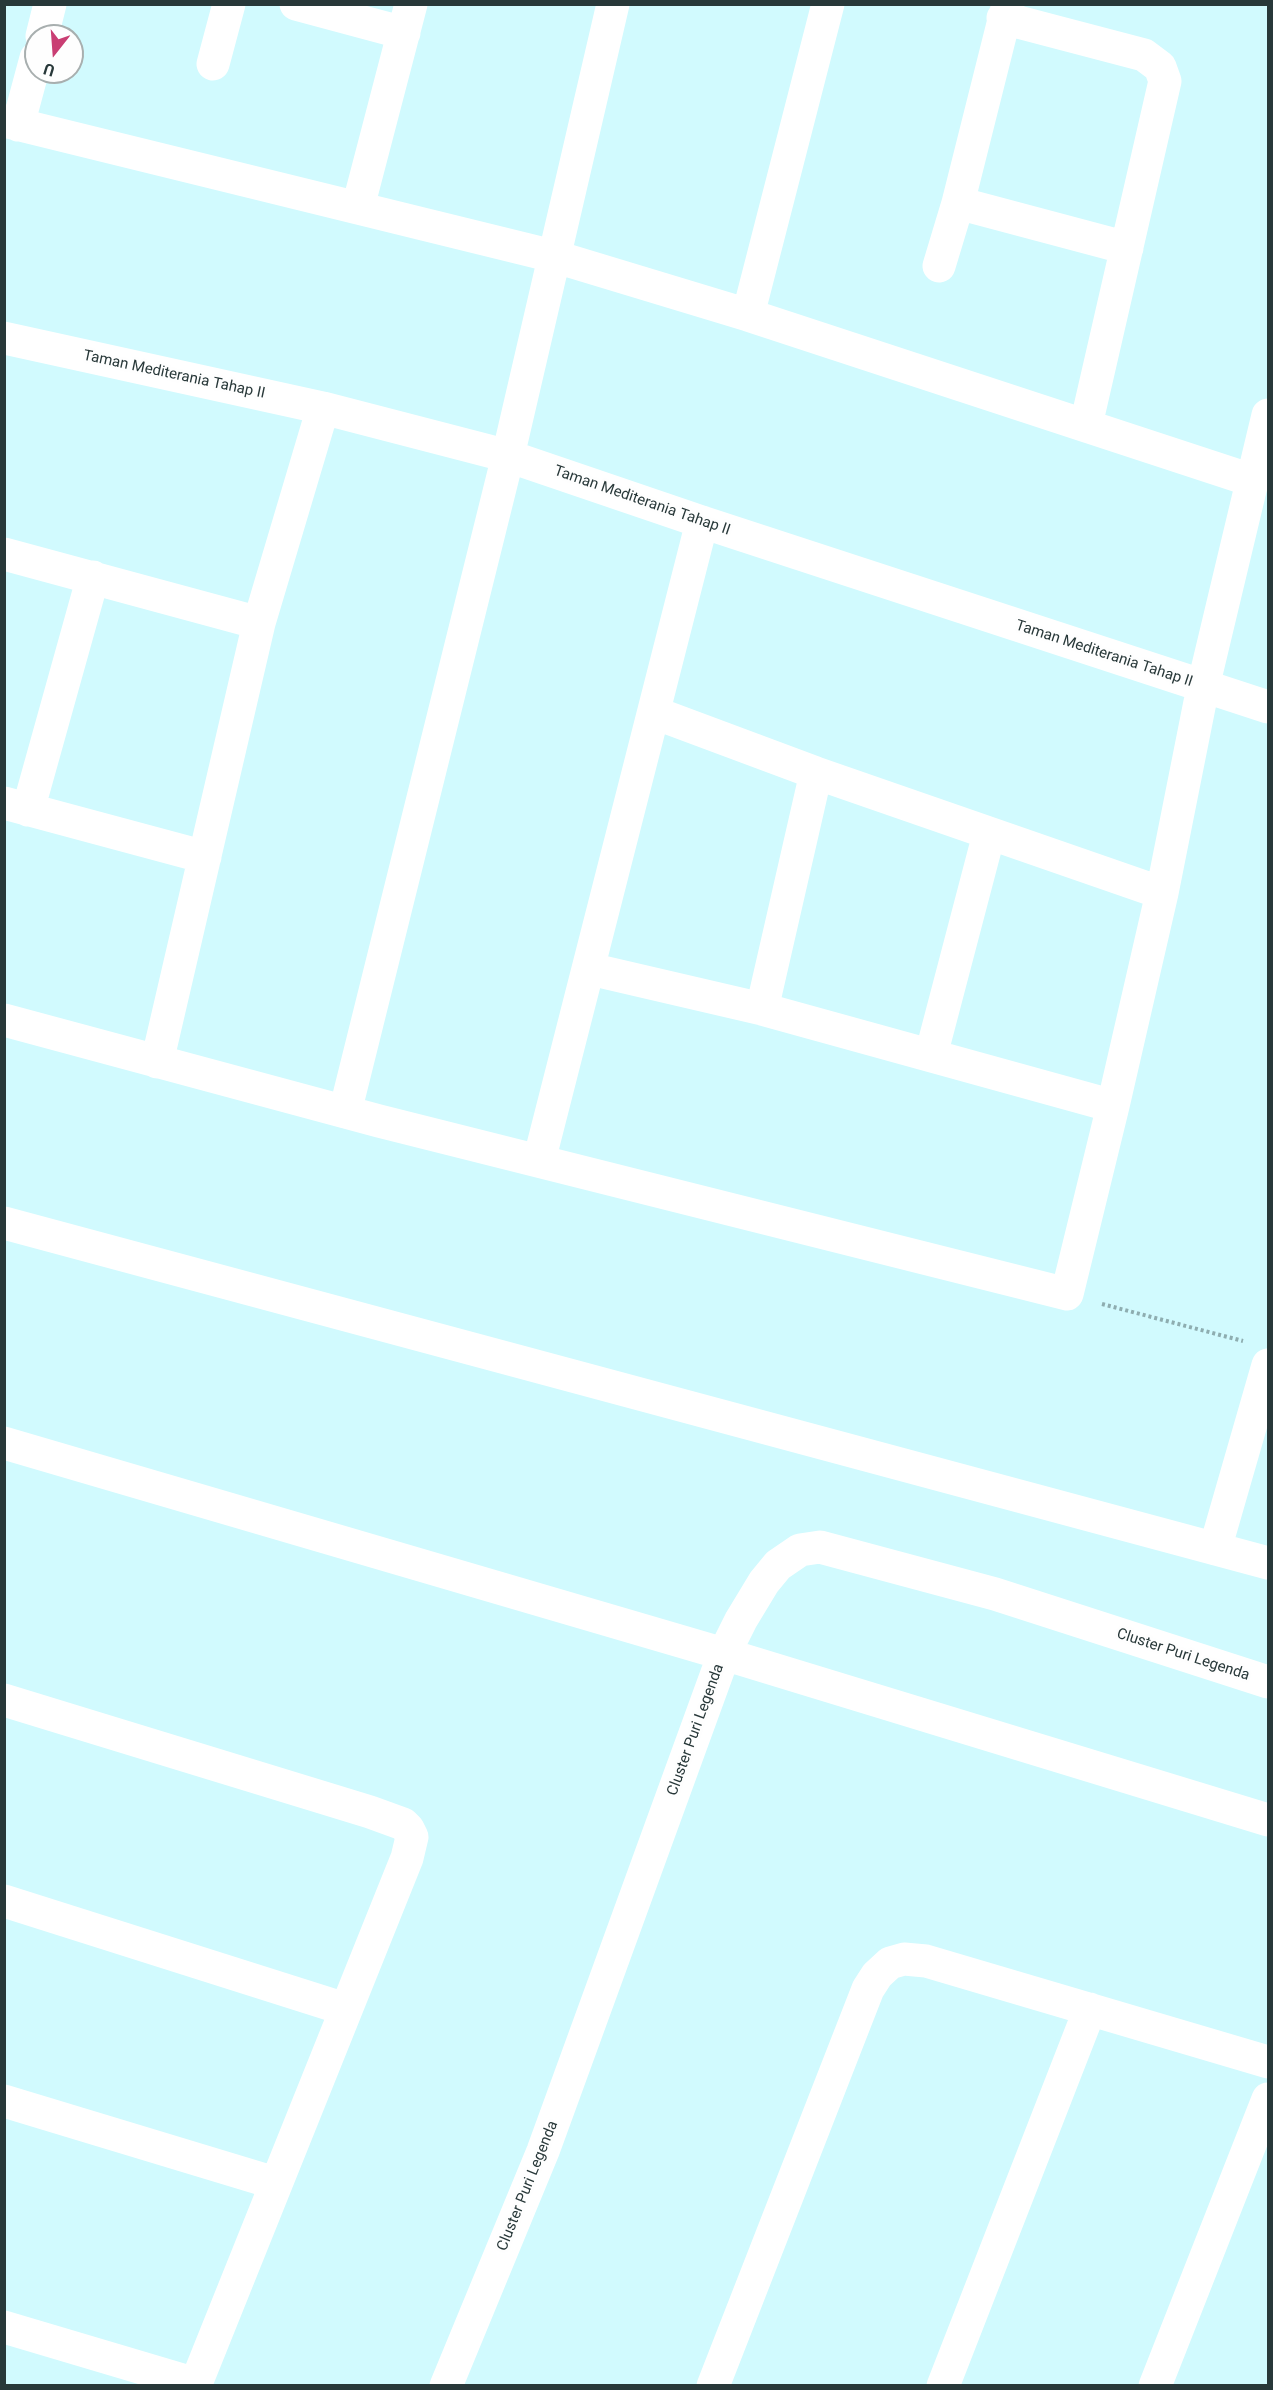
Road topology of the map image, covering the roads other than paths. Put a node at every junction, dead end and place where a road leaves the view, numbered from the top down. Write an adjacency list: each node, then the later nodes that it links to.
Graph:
1 (50, 4): 8 (street)
2 (229, 4): 9 (street)
3 (296, 4): 7 (street)
4 (613, 4): 15 (street)
5 (828, 4): 17 (street)
6 (1006, 11): 12 (street); 14 (street)
7 (407, 19): 13 (street)
8 (45, 24)
9 (213, 64)
10 (26, 84): 11 (street)
11 (11, 123): 13 (street)
12 (958, 203): 14 (street); 16 (street)
13 (358, 207): 15 (street)
14 (1127, 248): 21 (street)
15 (554, 256): 17 (street); 22 (street)
16 (939, 266)
17 (748, 315): 21 (street)
18 (4, 338): 19 (street, Taman Mediterania Tahap II)
19 (323, 408): 22 (street, Taman Mediterania Tahap II); 27 (street)
20 (1269, 416): 23 (street)
21 (1086, 425): 23 (street)
22 (508, 456): 24 (street, Taman Mediterania Tahap II); 42 (street)
23 (1254, 481): 28 (street)
24 (702, 522): 28 (street, Taman Mediterania Tahap II); 30 (street)
25 (4, 554): 26 (street)
26 (93, 577): 27 (street); 32 (street)
27 (259, 623): 34 (street)
28 (1203, 687): 29 (street, Taman Mediterania Tahap II); 35 (street)
29 (1269, 707)
30 (655, 713): 31 (street); 36 (street)
31 (816, 773): 33 (street); 37 (street)
32 (16, 806): 34 (street)
33 (989, 834): 35 (street); 39 (street)
34 (205, 857): 40 (street)
35 (1162, 893): 41 (street)
36 (590, 969): 37 (street); 43 (street)
37 (762, 1009): 39 (street)
38 (4, 1020): 40 (street)
39 (931, 1055): 41 (street)
40 (157, 1062): 42 (street)
41 (1113, 1106): 43 (street)
42 (345, 1112): 43 (street)
43 (539, 1161)
44 (4, 1223): 47 (street)
45 (1269, 1365): 47 (street)
46 (4, 1443): 49 (street)
47 (1215, 1549): 48 (street)
48 (1269, 1563)
49 (724, 1654): 50 (street, Cluster Puri Legenda); 52 (street); 62 (street, Cluster Puri Legenda)
50 (1269, 1682)
51 (4, 1700): 54 (street)
52 (1269, 1820)
53 (4, 1901): 54 (street)
54 (345, 2009): 59 (street)
55 (1090, 2009): 56 (street); 63 (street); 64 (street)
56 (1269, 2062)
57 (1269, 2099): 65 (street)
58 (4, 2101): 59 (street)
59 (275, 2183): 61 (street)
60 (4, 2327): 61 (street)
61 (196, 2385)
62 (446, 2385)
63 (714, 2385)
64 (943, 2385)
65 (1155, 2385)

